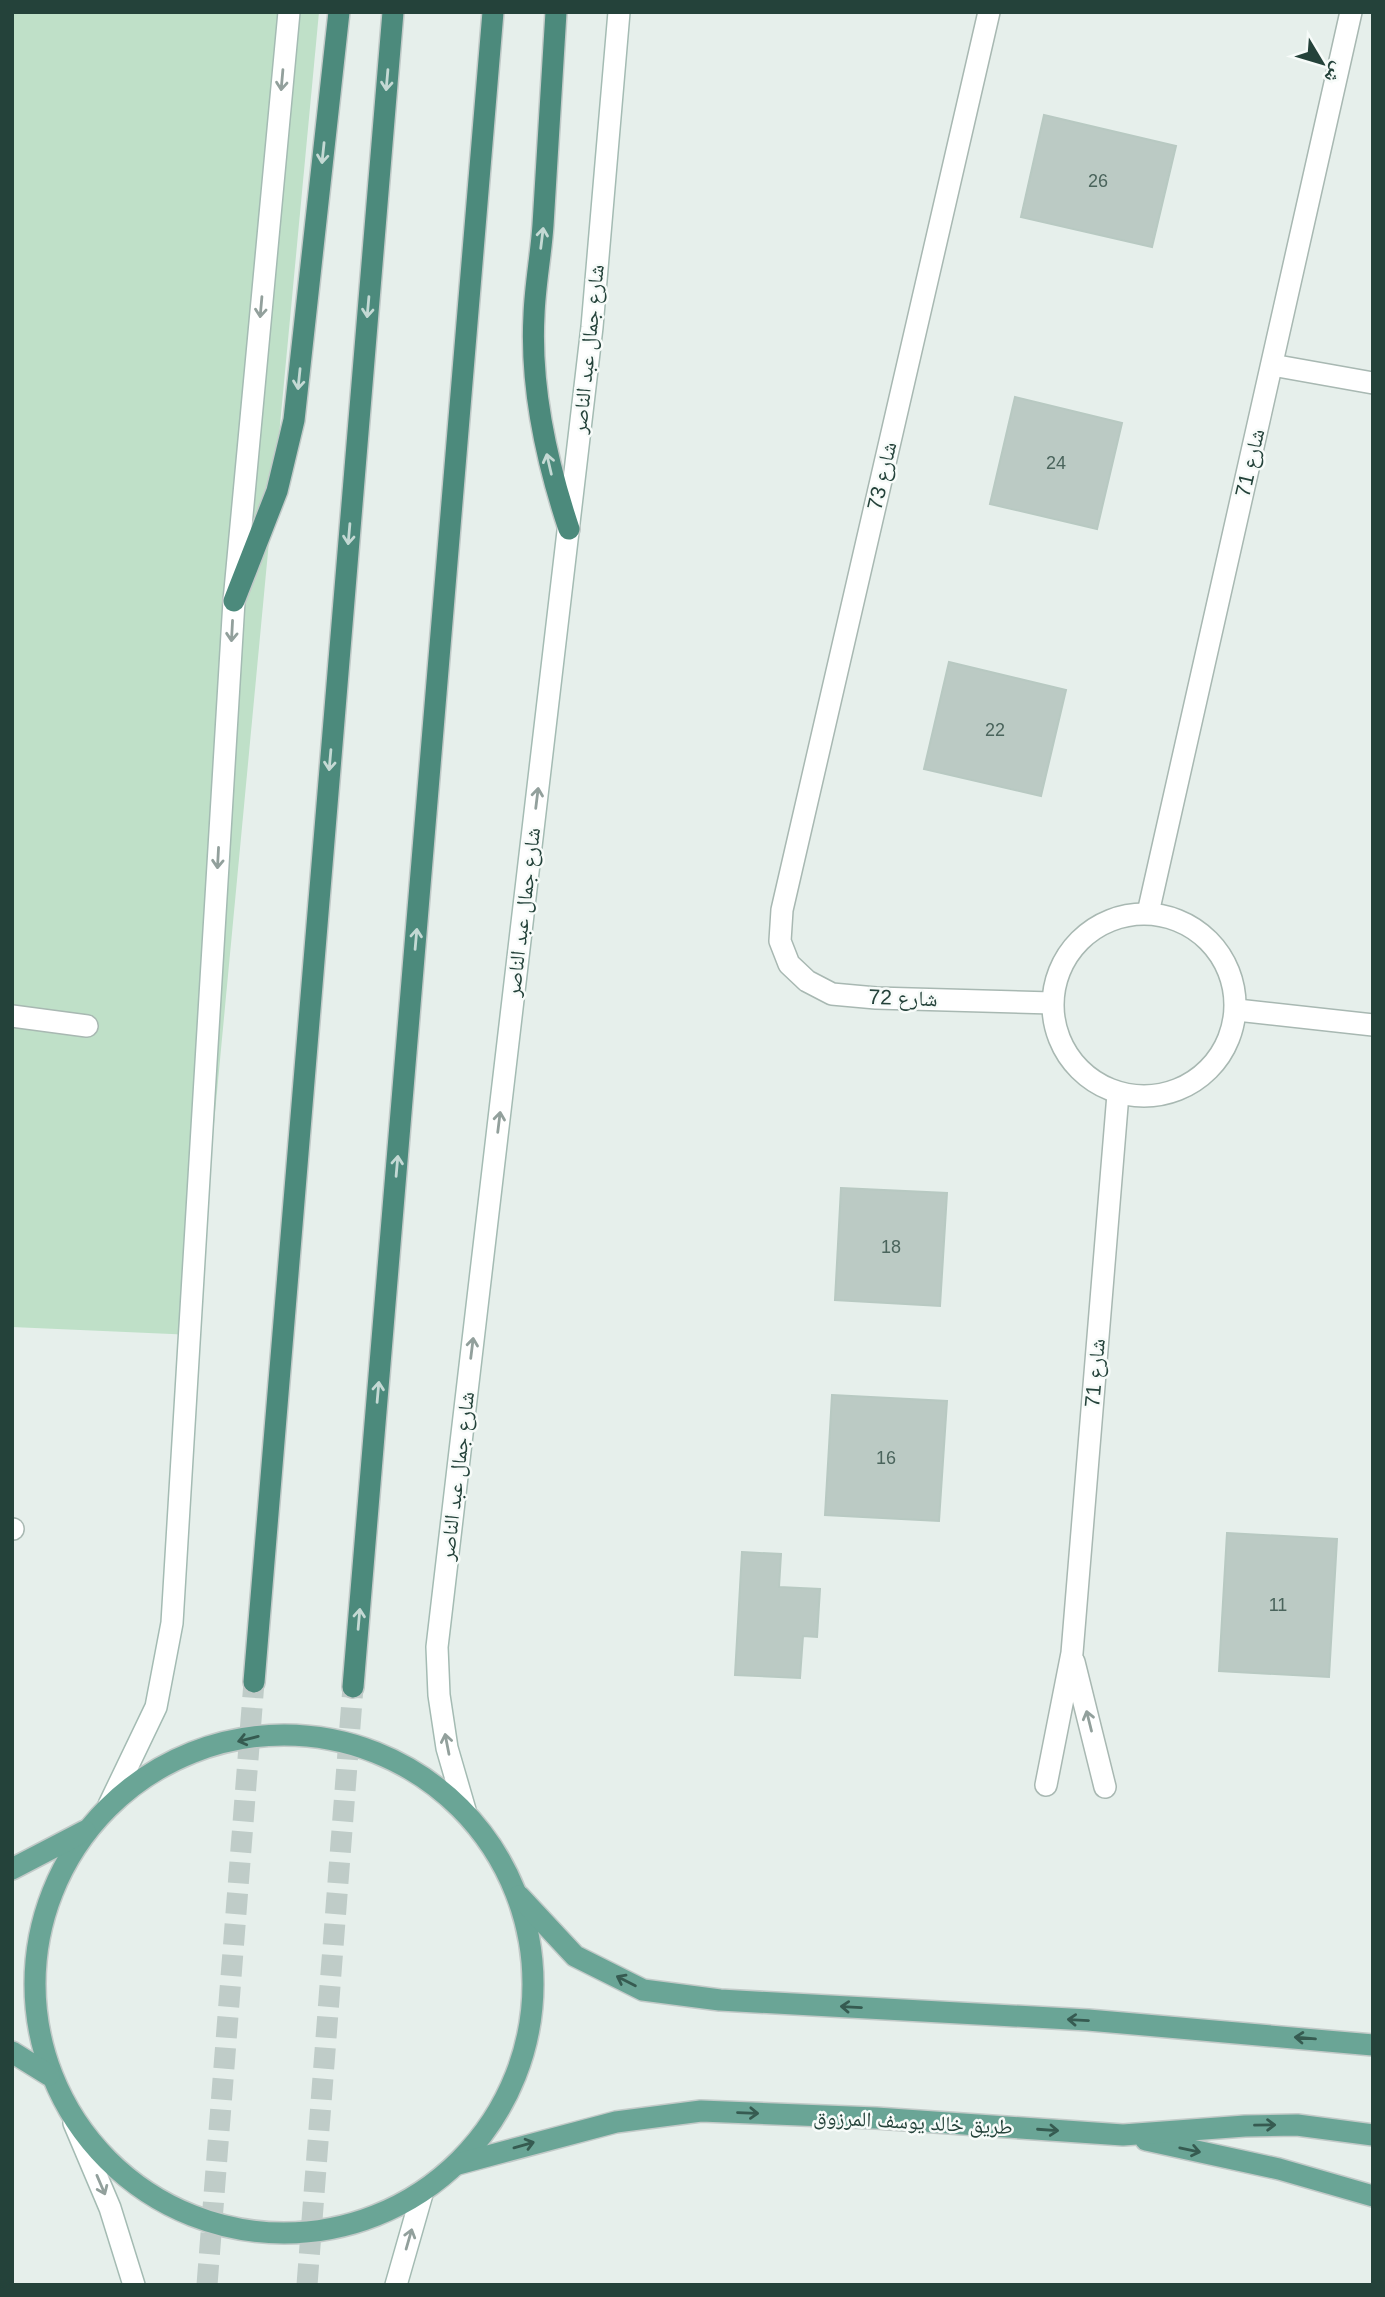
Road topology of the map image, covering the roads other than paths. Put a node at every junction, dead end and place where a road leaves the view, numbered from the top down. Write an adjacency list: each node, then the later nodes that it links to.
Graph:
1 (289, 12): 12 (main road, one-way to 12)
2 (339, 12): 12 (highway, one-way to 12)
3 (393, 12): 22 (highway, one-way to 22)
4 (493, 12): 23 (highway, one-way to 4)
5 (556, 12): 11 (highway, one-way to 5)
6 (620, 12): 11 (main road, شارع جمال عبد الناصر)
7 (989, 12): 14 (main road, شارع 73)
8 (1352, 12): 9 (main road, شارع 71)
9 (1272, 365): 10 (main road); 13 (main road, شارع 71)
10 (1373, 383)
11 (569, 529): 27 (main road, شارع جمال عبد الناصر, one-way to 11)
12 (234, 601): 26 (main road, one-way to 26)
13 (1148, 913): 15 (main road); 16 (main road)
14 (780, 941): 15 (main road, شارع 72)
15 (1052, 1003): 20 (main road)
16 (1237, 1010): 18 (main road); 20 (main road)
17 (12, 1016): 19 (main road)
18 (1373, 1025)
19 (87, 1026)
20 (1118, 1094): 21 (main road, شارع 71)
21 (1072, 1653): 24 (main road, شارع 71); 25 (main road, شارع 71, one-way to 21)
22 (254, 1682)
23 (353, 1687)
24 (1046, 1785)
25 (1105, 1787)
26 (109, 1805): 27 (main road, one-way to 26); 28 (main road)
27 (465, 1810): 30 (main road)
28 (87, 1830): 29 (main road); 33 (main road)
29 (12, 1869)
30 (519, 1896): 31 (main road, one-way to 30); 37 (main road)
31 (1373, 2045)
32 (12, 2052): 33 (main road)
33 (49, 2075): 34 (main road)
34 (74, 2123): 38 (main road); 40 (main road, one-way to 40)
35 (1124, 2135): 36 (main road, طريق خالد يوسف المرزوق, one-way to 36); 37 (main road, طريق خالد يوسف المرزوق, one-way to 35); 39 (main road, one-way to 39)
36 (1373, 2135)
37 (458, 2164): 38 (main road)
38 (422, 2194): 41 (main road, one-way to 38)
39 (1373, 2196)
40 (134, 2285)
41 (396, 2285)

